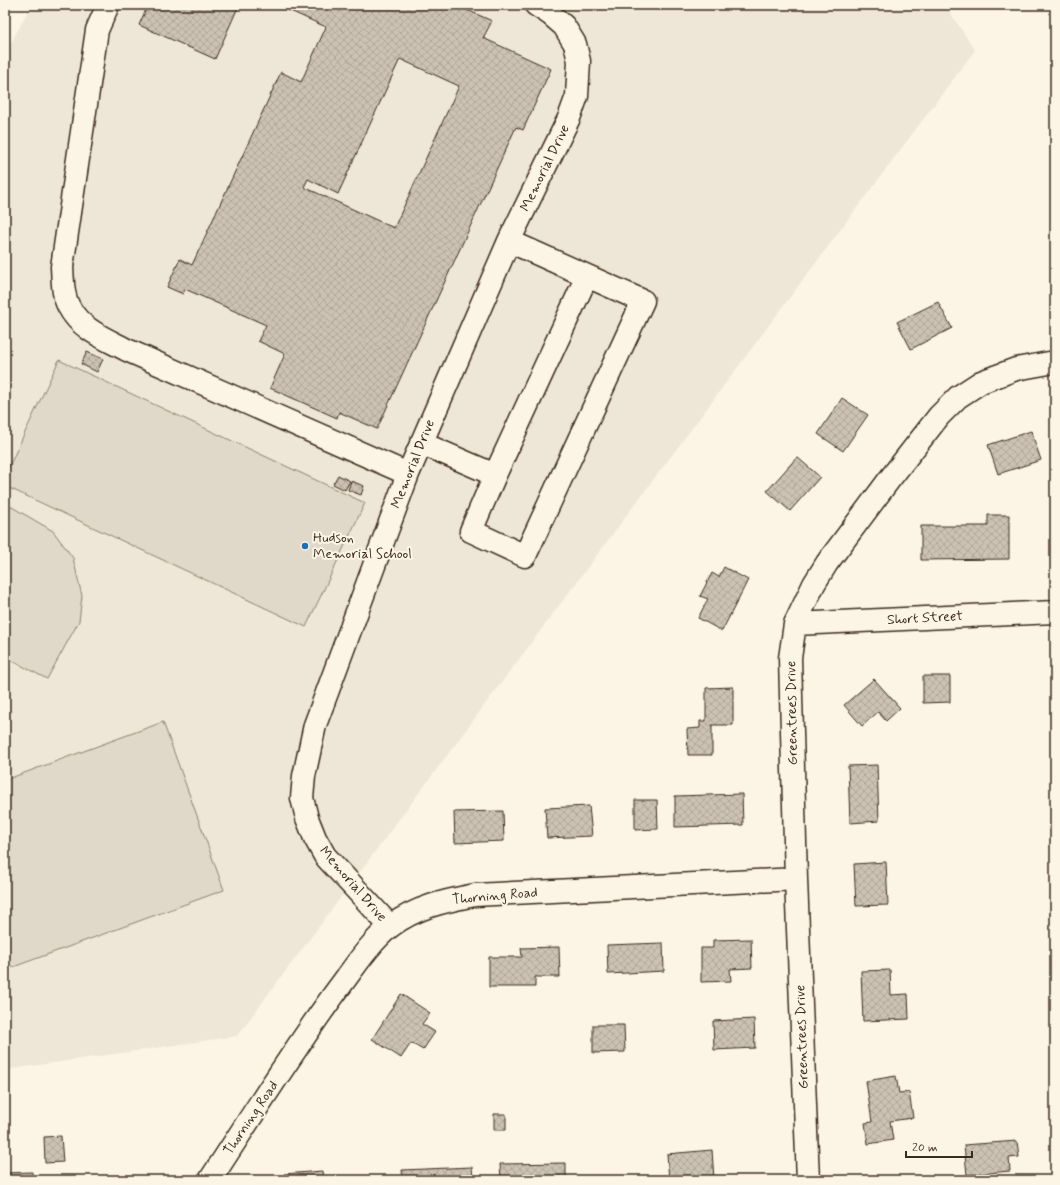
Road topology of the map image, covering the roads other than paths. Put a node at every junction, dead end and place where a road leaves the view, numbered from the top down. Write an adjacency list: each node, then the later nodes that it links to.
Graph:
1 (108, 5): 7 (street)
2 (536, 5): 3 (street, Memorial Drive)
3 (509, 241): 4 (street); 6 (street, Memorial Drive)
4 (587, 276): 8 (street); 8 (street)
5 (1049, 363): 10 (street, Greentrees Drive)
6 (420, 443): 7 (street, Memorial Drive); 8 (street)
7 (408, 474): 12 (street, Memorial Drive)
8 (495, 475)
9 (1055, 612): 10 (street, Short Street)
10 (795, 624): 11 (street, Greentrees Drive)
11 (796, 879): 12 (street, Thorning Road); 14 (street, Greentrees Drive)
12 (390, 926): 13 (street, Thorning Road)
13 (210, 1180)
14 (808, 1180)

